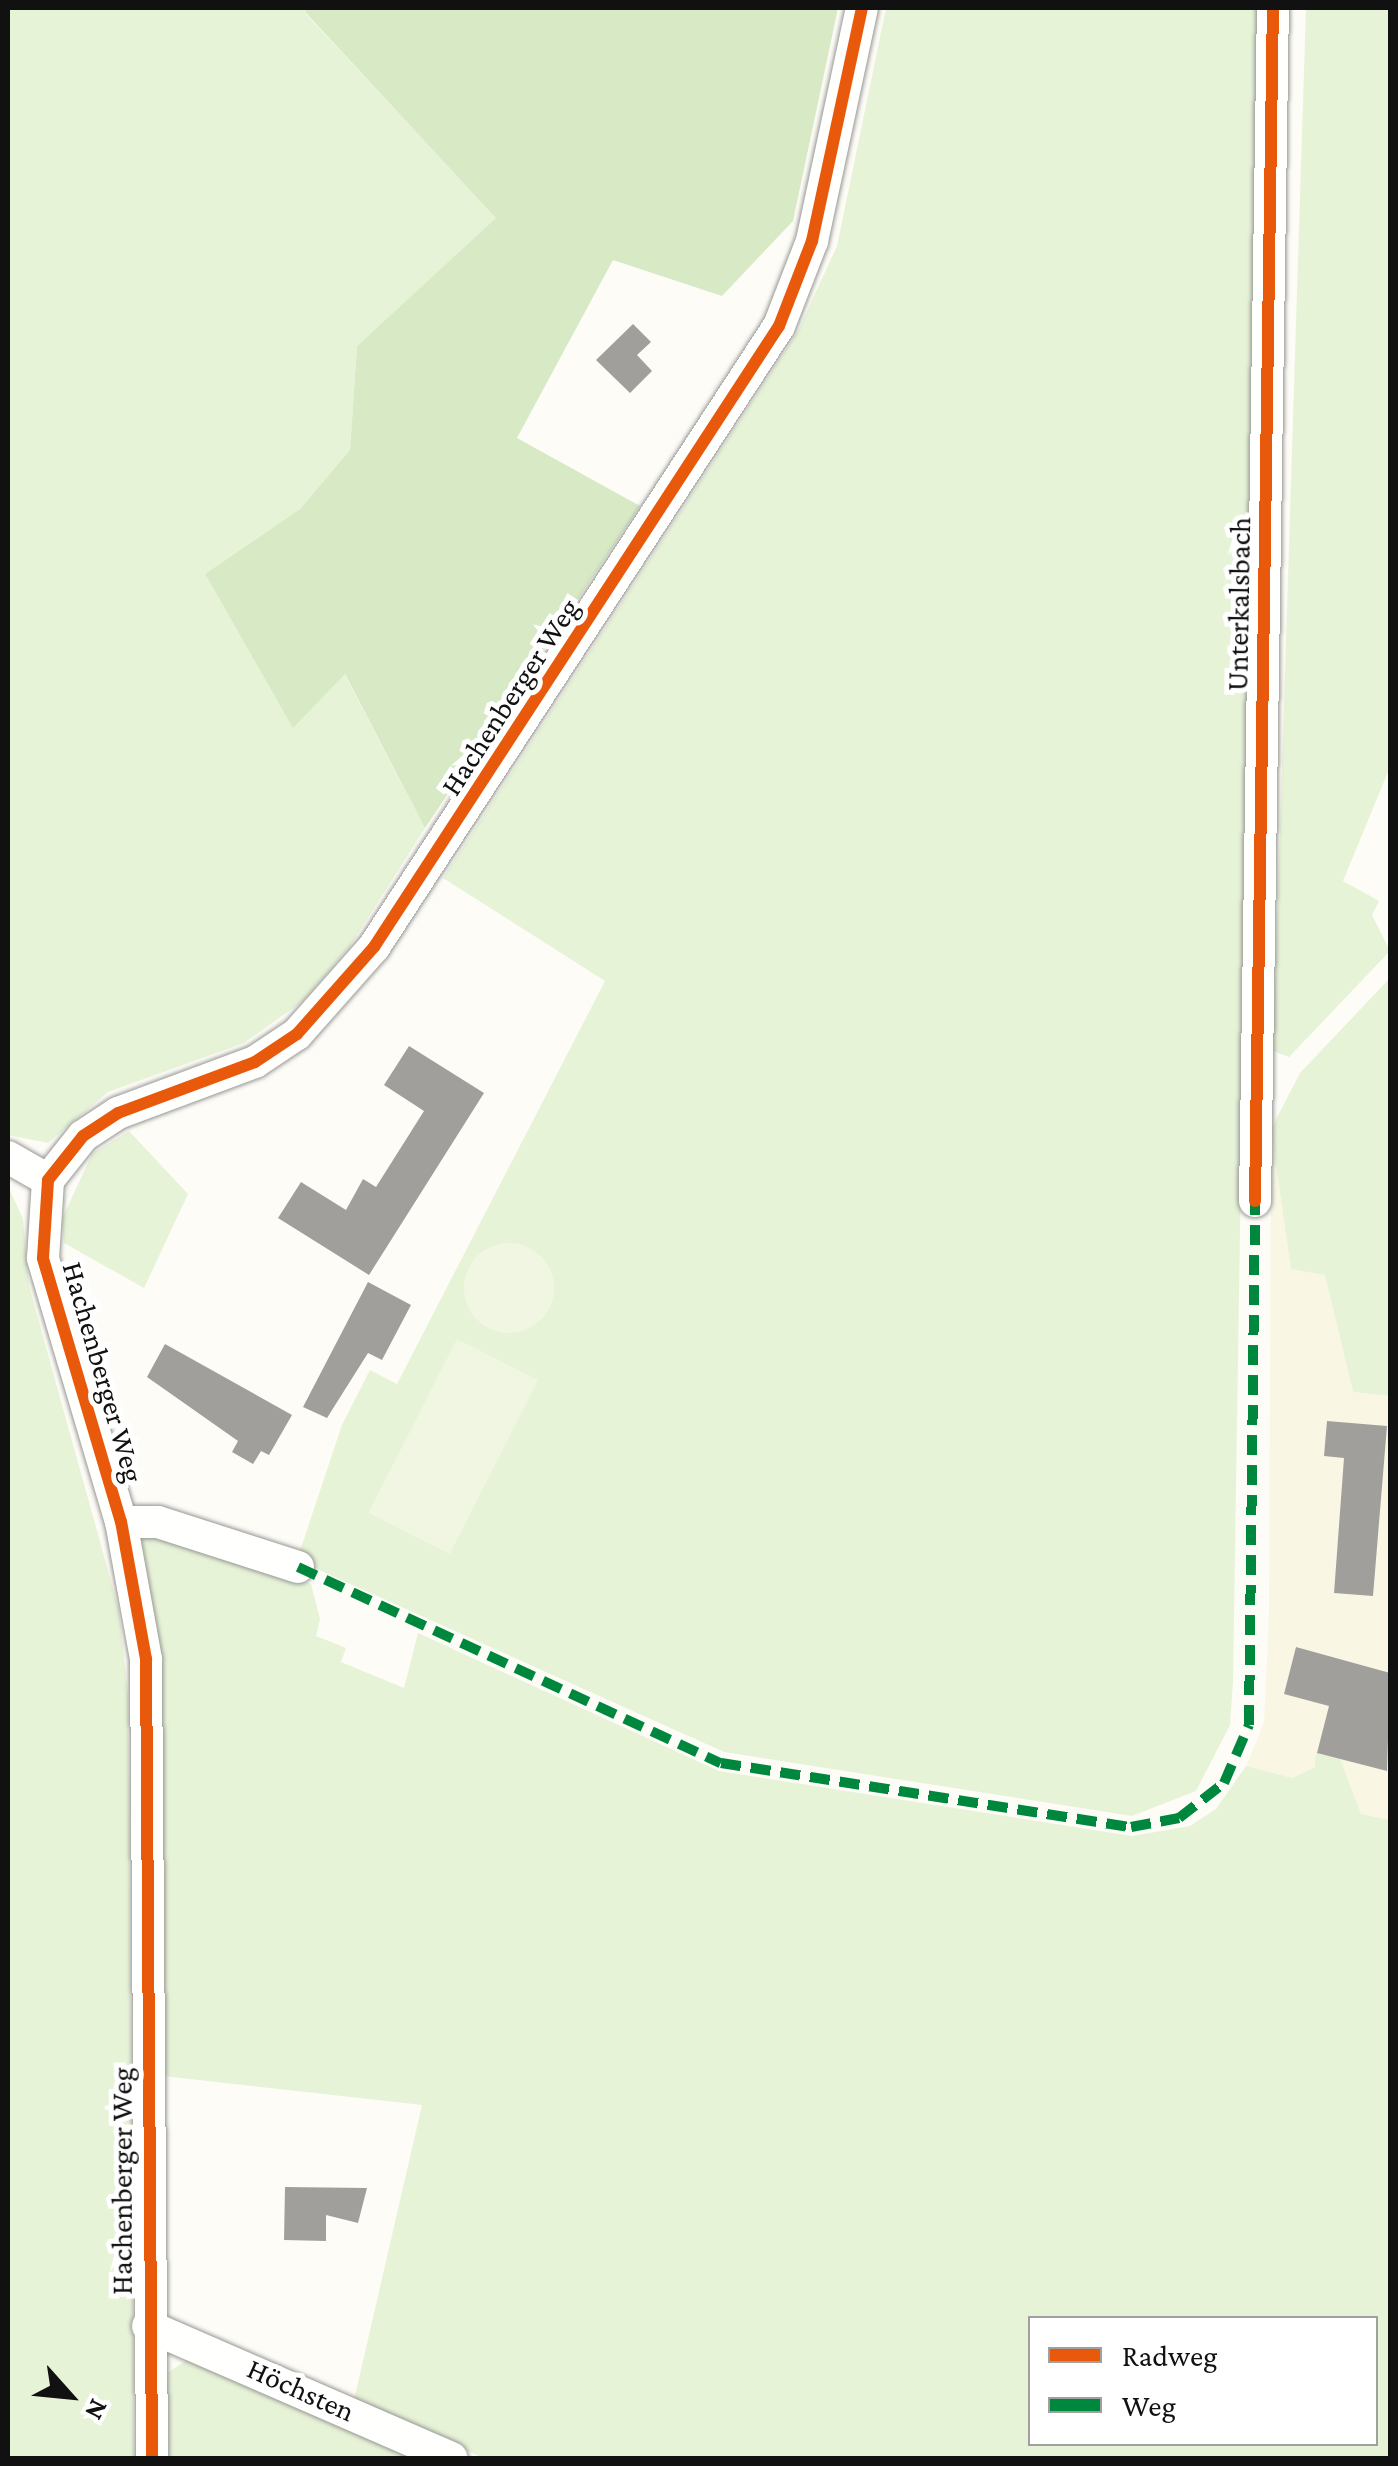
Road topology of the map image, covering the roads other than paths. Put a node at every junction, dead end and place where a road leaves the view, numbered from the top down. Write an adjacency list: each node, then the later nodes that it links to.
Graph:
1 (862, 8): 4 (street, Hachenberger Weg)
2 (1273, 8): 5 (street, Unterkalsbach)
3 (8, 1158): 4 (street)
4 (48, 1180): 6 (street, Hachenberger Weg)
5 (1256, 1201)
6 (121, 1522): 7 (street); 8 (street, Hachenberger Weg)
7 (298, 1567)
8 (148, 2326): 9 (street, Hachenberger Weg); 10 (street, Höchsten)
9 (152, 2458)
10 (451, 2458)

